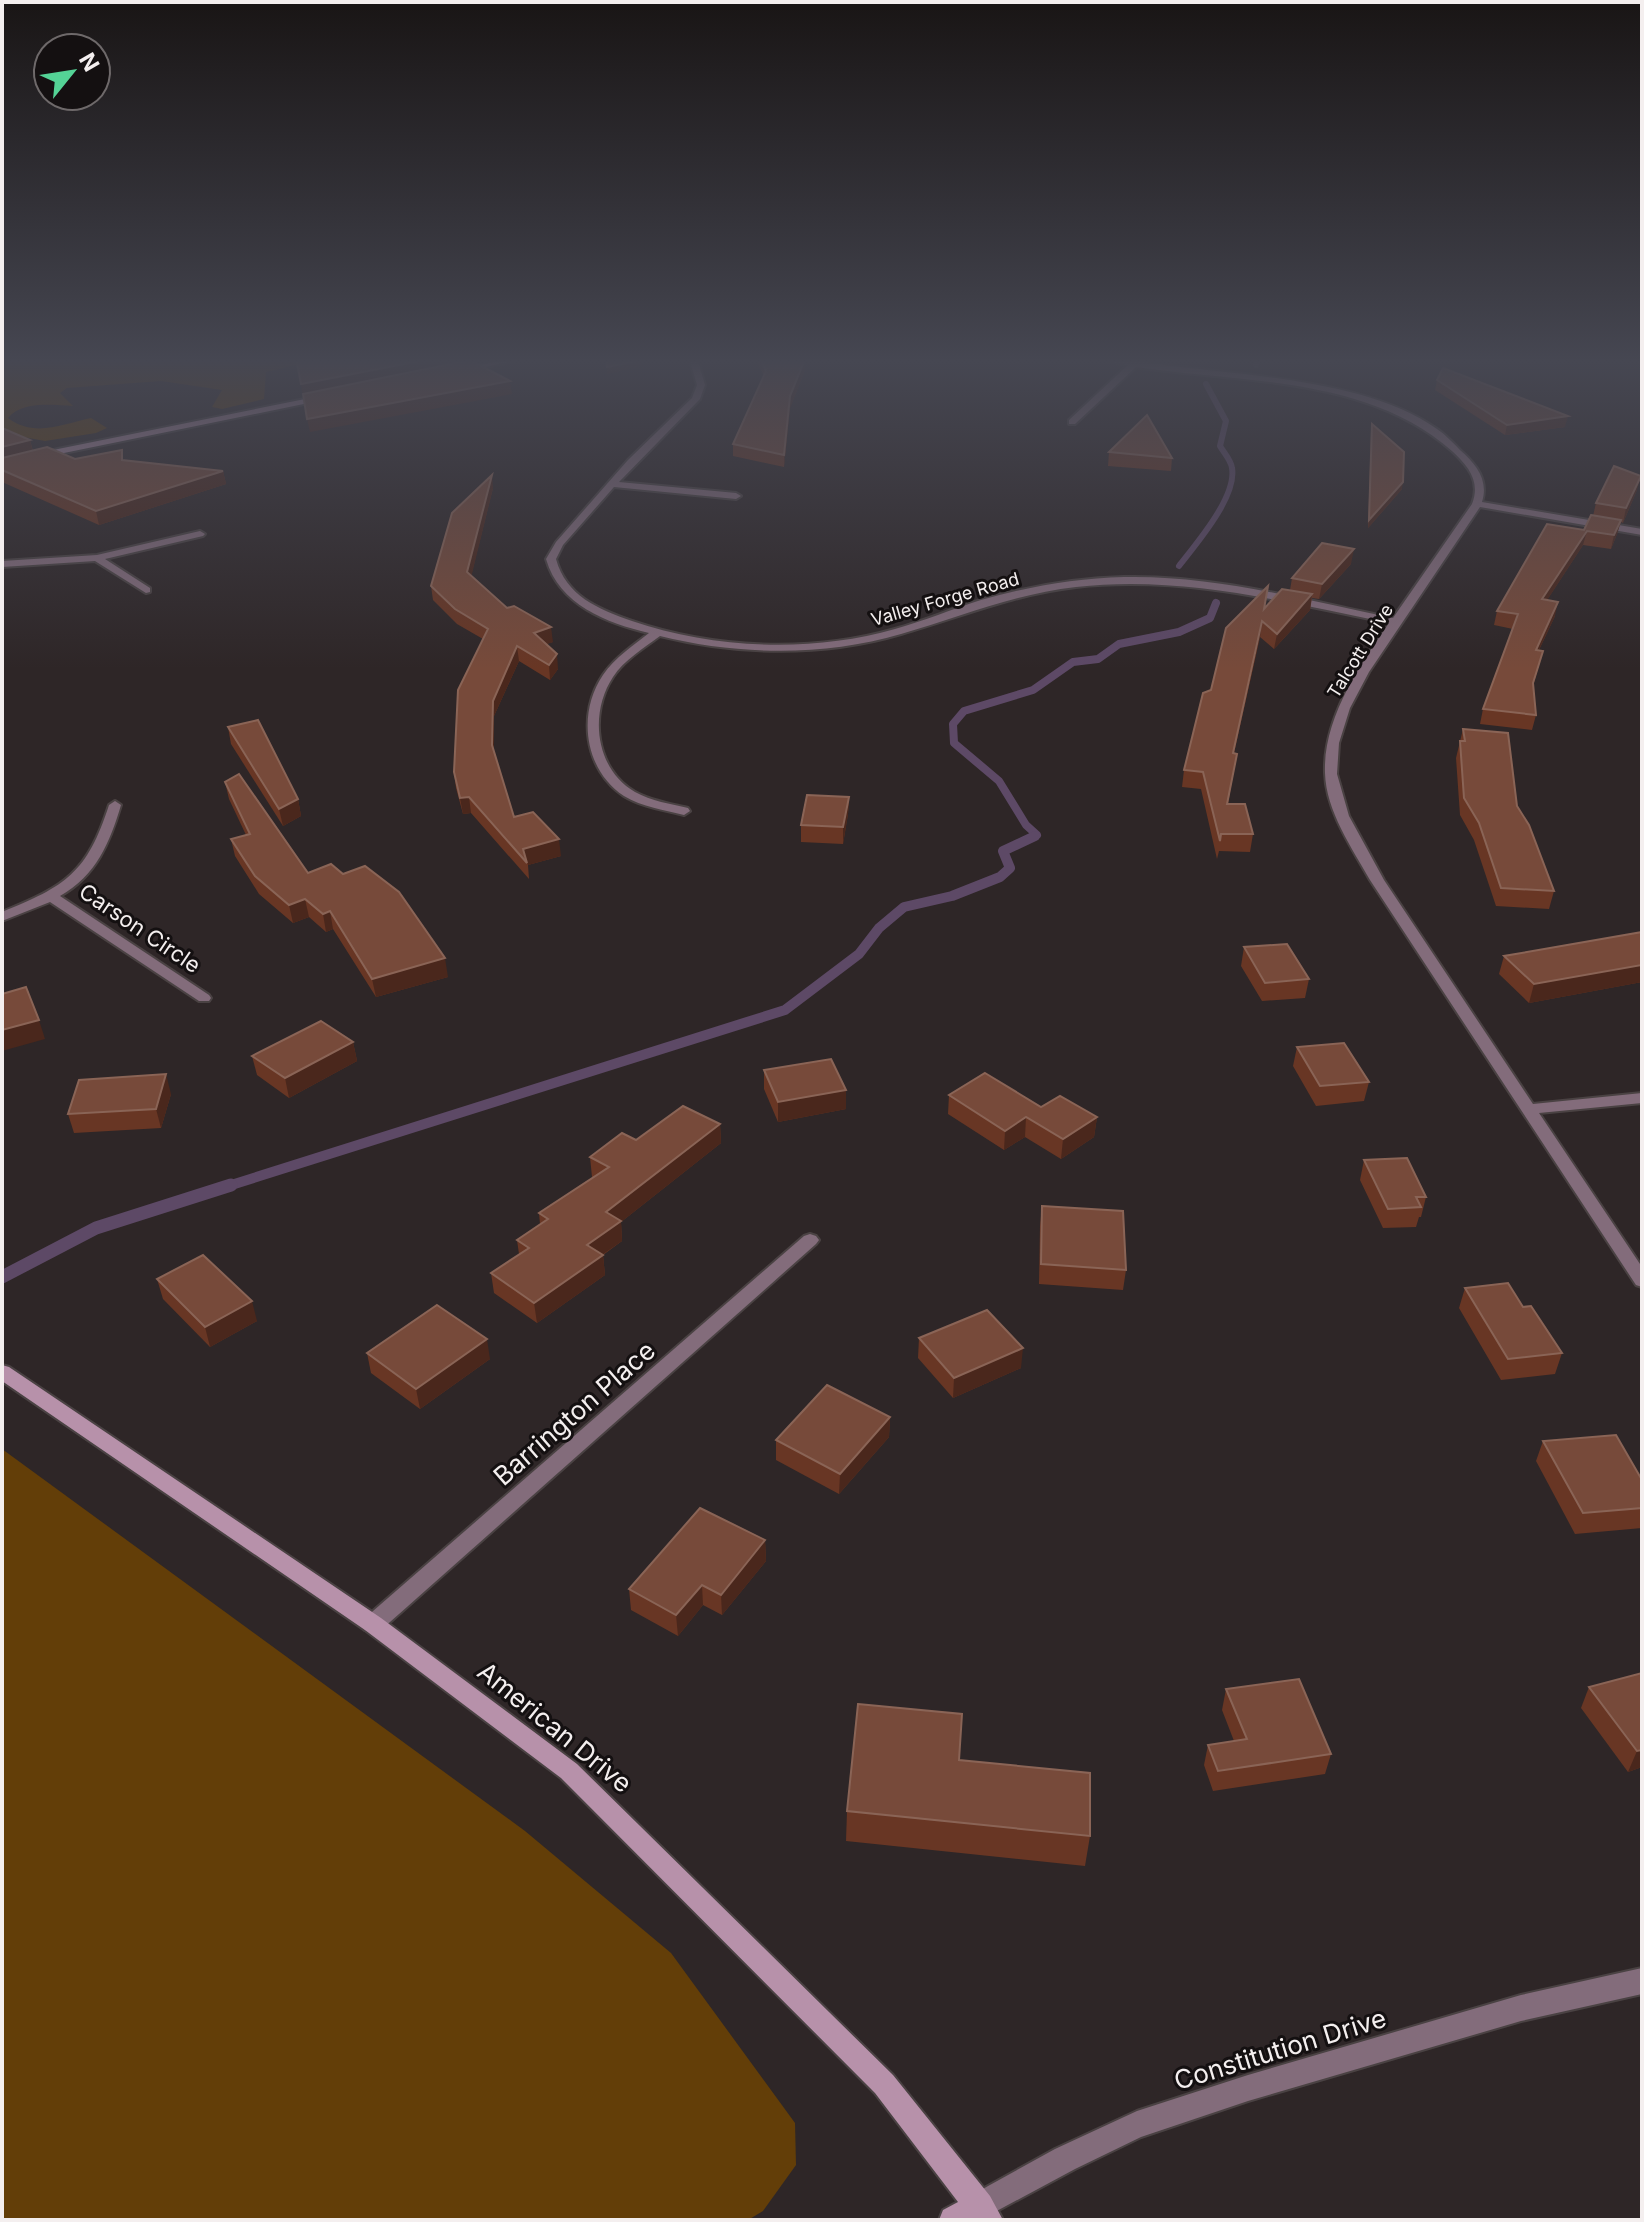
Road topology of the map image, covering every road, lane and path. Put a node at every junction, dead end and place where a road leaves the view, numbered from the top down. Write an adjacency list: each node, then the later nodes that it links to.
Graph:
1 (27, 462): 4 (street)
2 (635, 462): 5 (street, Valley Forge Road)
3 (1469, 462): 7 (street)
4 (2, 467)
5 (613, 484): 6 (street); 14 (street, Valley Forge Road)
6 (736, 496)
7 (1477, 504): 8 (street); 13 (street, Talcott Drive)
8 (1642, 532)
9 (200, 534): 10 (street)
10 (97, 558): 11 (street); 12 (street)
11 (2, 564)
12 (146, 590)
13 (1398, 622): 14 (street, Valley Forge Road); 21 (street, Talcott Drive)
14 (657, 633): 16 (street)
15 (115, 805): 17 (street)
16 (684, 811)
17 (51, 896): 18 (street); 19 (street, Carson Circle)
18 (2, 917)
19 (204, 998)
20 (1642, 1098): 21 (street)
21 (1530, 1109): 23 (street, Talcott Drive)
22 (810, 1240): 25 (street, Barrington Place)
23 (1642, 1281)
24 (2, 1372): 25 (street, American Drive)
25 (373, 1624): 27 (street, American Drive)
26 (1642, 1981): 27 (street, Constitution Drive)
27 (984, 2213): 28 (street, Constitution Drive)
28 (953, 2220)

